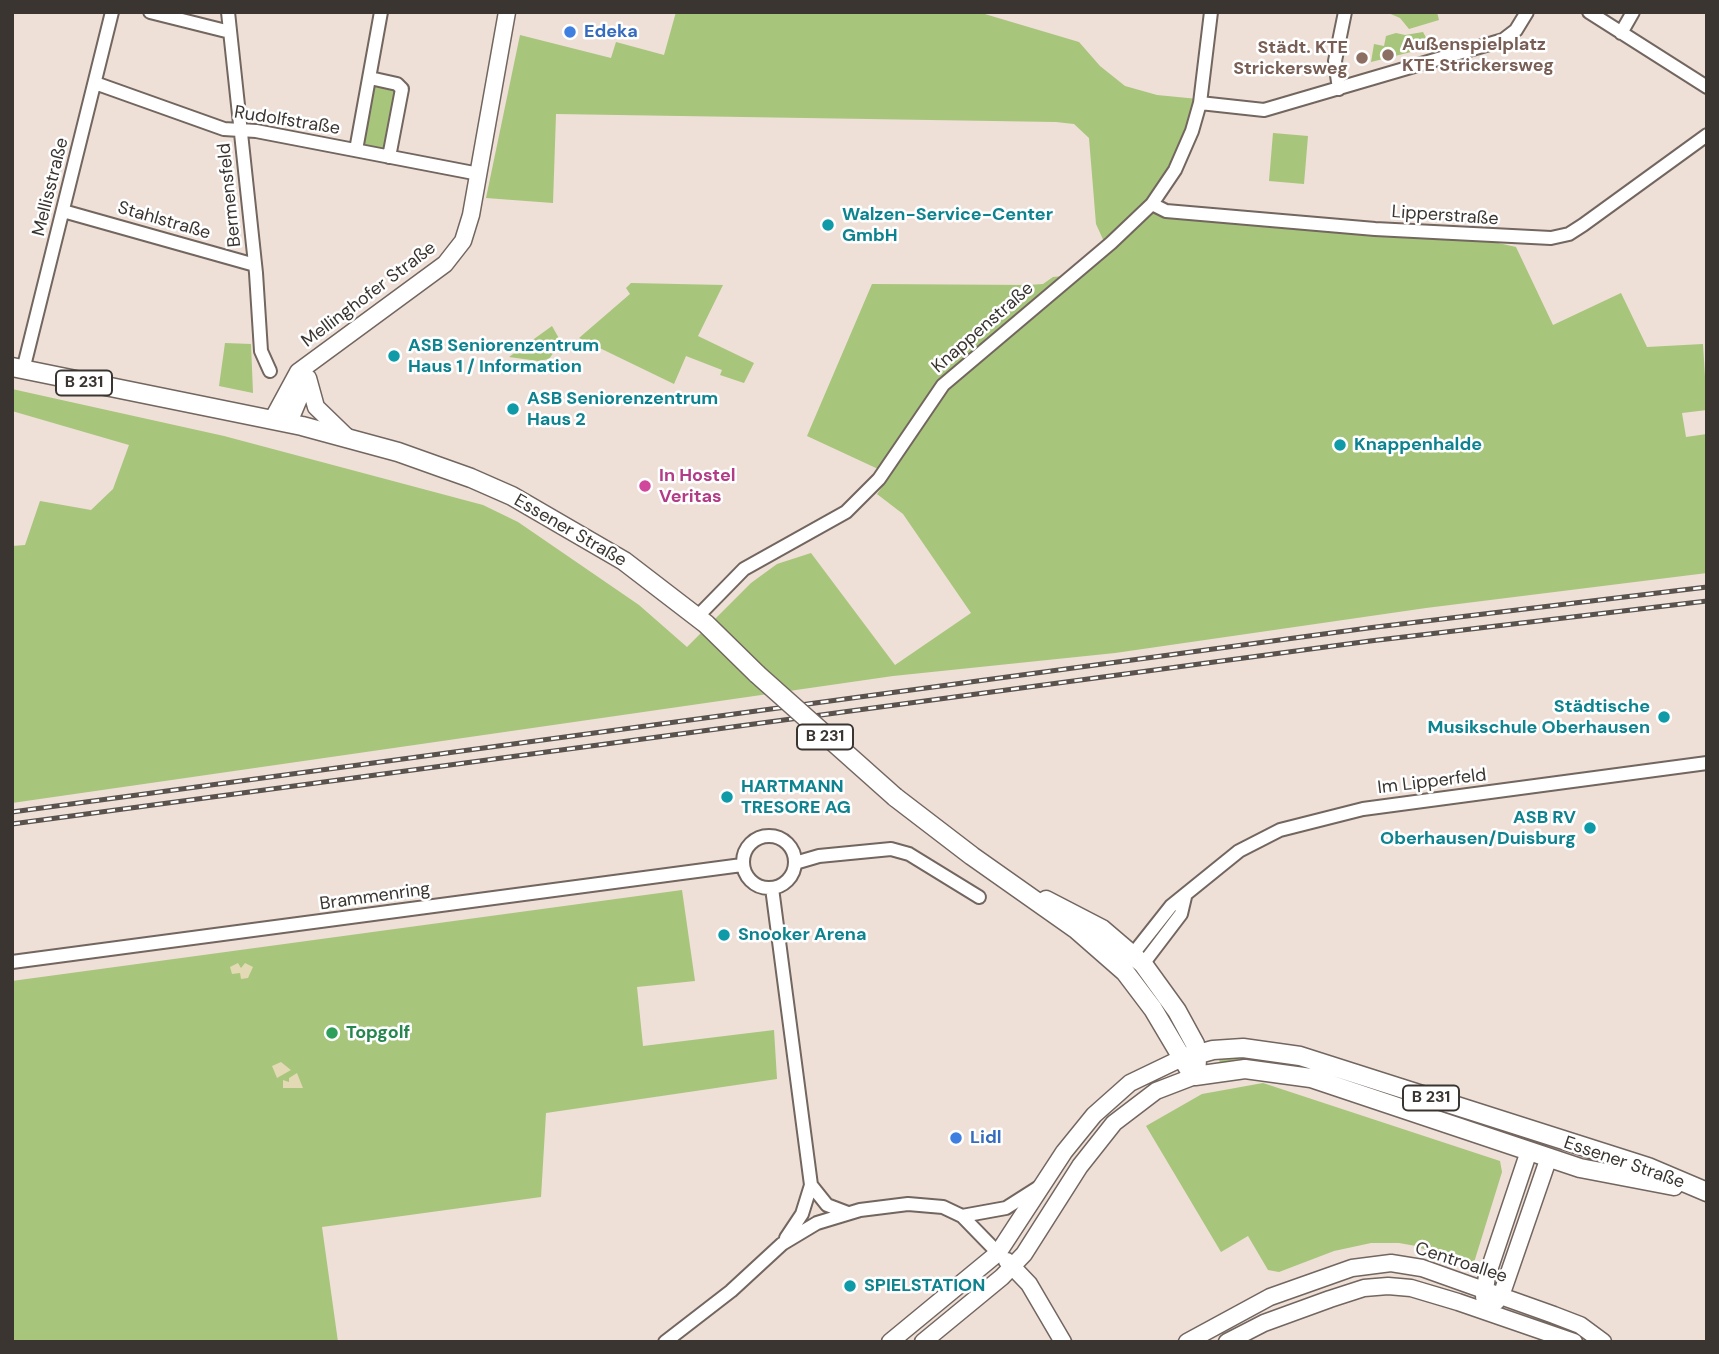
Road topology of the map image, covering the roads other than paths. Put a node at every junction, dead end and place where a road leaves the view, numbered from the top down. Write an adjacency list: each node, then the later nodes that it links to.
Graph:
1 (113, 12): 14 (street, Mellisstraße)
2 (150, 12): 11 (street)
3 (228, 12): 11 (street, Bermensfeld)
4 (381, 12): 13 (street)
5 (507, 12): 22 (main road, Mellinghofer Straße)
6 (1211, 12): 17 (street, Knappenstraße)
7 (1345, 12): 16 (street)
8 (1527, 12): 16 (street)
9 (1588, 12): 12 (street)
10 (1633, 12): 12 (street)
11 (230, 32): 18 (street, Bermensfeld)
12 (1621, 33): 15 (street)
13 (370, 78): 20 (street); 21 (street)
14 (95, 83): 18 (street, Rudolfstraße); 24 (street, Mellisstraße)
15 (1707, 87)
16 (1339, 89): 17 (street)
17 (1200, 103): 23 (street, Knappenstraße)
18 (240, 132): 20 (street, Rudolfstraße); 25 (street, Bermensfeld)
19 (1707, 135): 23 (street, Lipperstraße)
20 (355, 150): 21 (street, Rudolfstraße)
21 (389, 157): 22 (street, Rudolfstraße)
22 (479, 174): 26 (main road, Mellinghofer Straße)
23 (1152, 204): 32 (street, Knappenstraße)
24 (63, 211): 25 (street, Stahlstraße); 27 (street, Mellisstraße)
25 (255, 265): 28 (street, Bermensfeld)
26 (316, 359): 29 (main road); 30 (main road, Mellinghofer Straße)
27 (18, 369): 30 (main road, Essener Straße / B 231)
28 (270, 371)
29 (306, 382): 30 (main road); 31 (main road)
30 (271, 420): 31 (main road, Essener Straße / B 231)
31 (346, 437): 32 (main road, Essener Straße / B 231)
32 (697, 617): 37 (main road, Essener Straße / B 231, bridge)
33 (1707, 763): 39 (street, Im Lipperfeld)
34 (795, 863): 35 (street); 36 (street); 38 (street)
35 (742, 865): 36 (street); 40 (street, Brammenring)
36 (772, 888): 48 (street)
37 (1027, 894): 39 (main road, Essener Straße / B 231); 41 (main road, Essener Straße / B 231)
38 (979, 897)
39 (1138, 959): 41 (main road); 42 (main road, Essener Straße / B 231)
40 (12, 962)
41 (1125, 972): 43 (main road, Essener Straße / B 231)
42 (1198, 1053): 43 (main road, Essener Straße / B 231); 44 (main road); 45 (main road, Essener Straße / B 231)
43 (1180, 1059): 44 (main road, Essener Straße / B 231); 49 (main road)
44 (1195, 1076): 46 (main road, Essener Straße / B 231); 55 (main road)
45 (1547, 1137): 46 (main road, Essener Straße); 47 (main road, Essener Straße); 50 (main road, Essener Straße / B 231)
46 (1529, 1151): 47 (main road, Essener Straße / B 231); 57 (main road)
47 (1549, 1157): 50 (main road, Essener Straße / B 231); 56 (main road)
48 (811, 1185): 51 (street); 53 (street)
49 (1042, 1185): 52 (street); 54 (main road)
50 (1703, 1191)
51 (849, 1213): 52 (street); 53 (street)
52 (962, 1216): 54 (street)
53 (782, 1244): 58 (street)
54 (998, 1253): 55 (main road); 59 (main road)
55 (1013, 1266): 60 (main road); 61 (main road)
56 (1502, 1296): 57 (main road, Centroallee); 65 (main road, Centroallee)
57 (1488, 1303): 62 (main road, Centroallee); 63 (main road, Centroallee); 64 (main road, Centroallee)
58 (665, 1342)
59 (890, 1342)
60 (923, 1342)
61 (1063, 1342)
62 (1187, 1342)
63 (1227, 1342)
64 (1574, 1342)
65 (1603, 1342)

